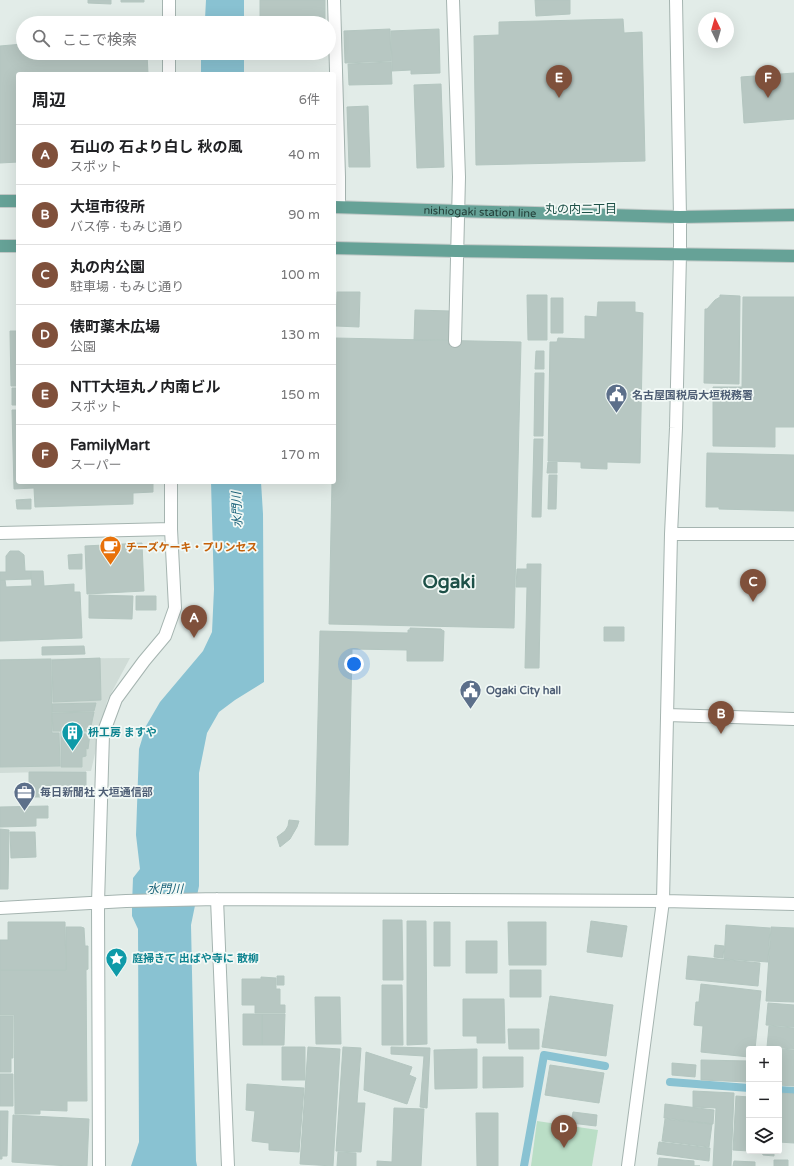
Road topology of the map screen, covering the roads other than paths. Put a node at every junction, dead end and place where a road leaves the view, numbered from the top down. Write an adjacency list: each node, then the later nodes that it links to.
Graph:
1 (169, 0): 5 (street)
2 (334, 0): 6 (street)
3 (453, 0): 13 (street)
4 (676, 0): 15 (street)
5 (169, 16)
6 (334, 16)
7 (169, 60): 9 (street)
8 (336, 60): 12 (street)
9 (170, 72)
10 (0, 201): 11 (main road)
11 (16, 201)
12 (336, 207): 13 (main road, nishiogaki station line)
13 (458, 211): 15 (main road, nishiogaki station line); 19 (street)
14 (794, 215): 15 (main road, nishiogaki station line)
15 (680, 217): 20 (street)
16 (0, 246): 17 (main road)
17 (16, 246)
18 (336, 248): 19 (main road)
19 (456, 251): 20 (main road); 22 (street)
20 (680, 254): 21 (main road); 26 (street)
21 (794, 256)
22 (455, 341)
23 (171, 484): 24 (street)
24 (171, 529): 25 (street); 32 (street)
25 (0, 533)
26 (671, 534): 27 (street); 28 (street)
27 (794, 534)
28 (667, 715): 29 (street); 31 (street)
29 (794, 719)
30 (217, 899): 31 (street); 32 (street); 36 (street)
31 (663, 901): 33 (street); 37 (street)
32 (98, 903): 34 (street); 35 (street)
33 (794, 904)
34 (0, 908)
35 (99, 1166)
36 (228, 1166)
37 (628, 1166)

